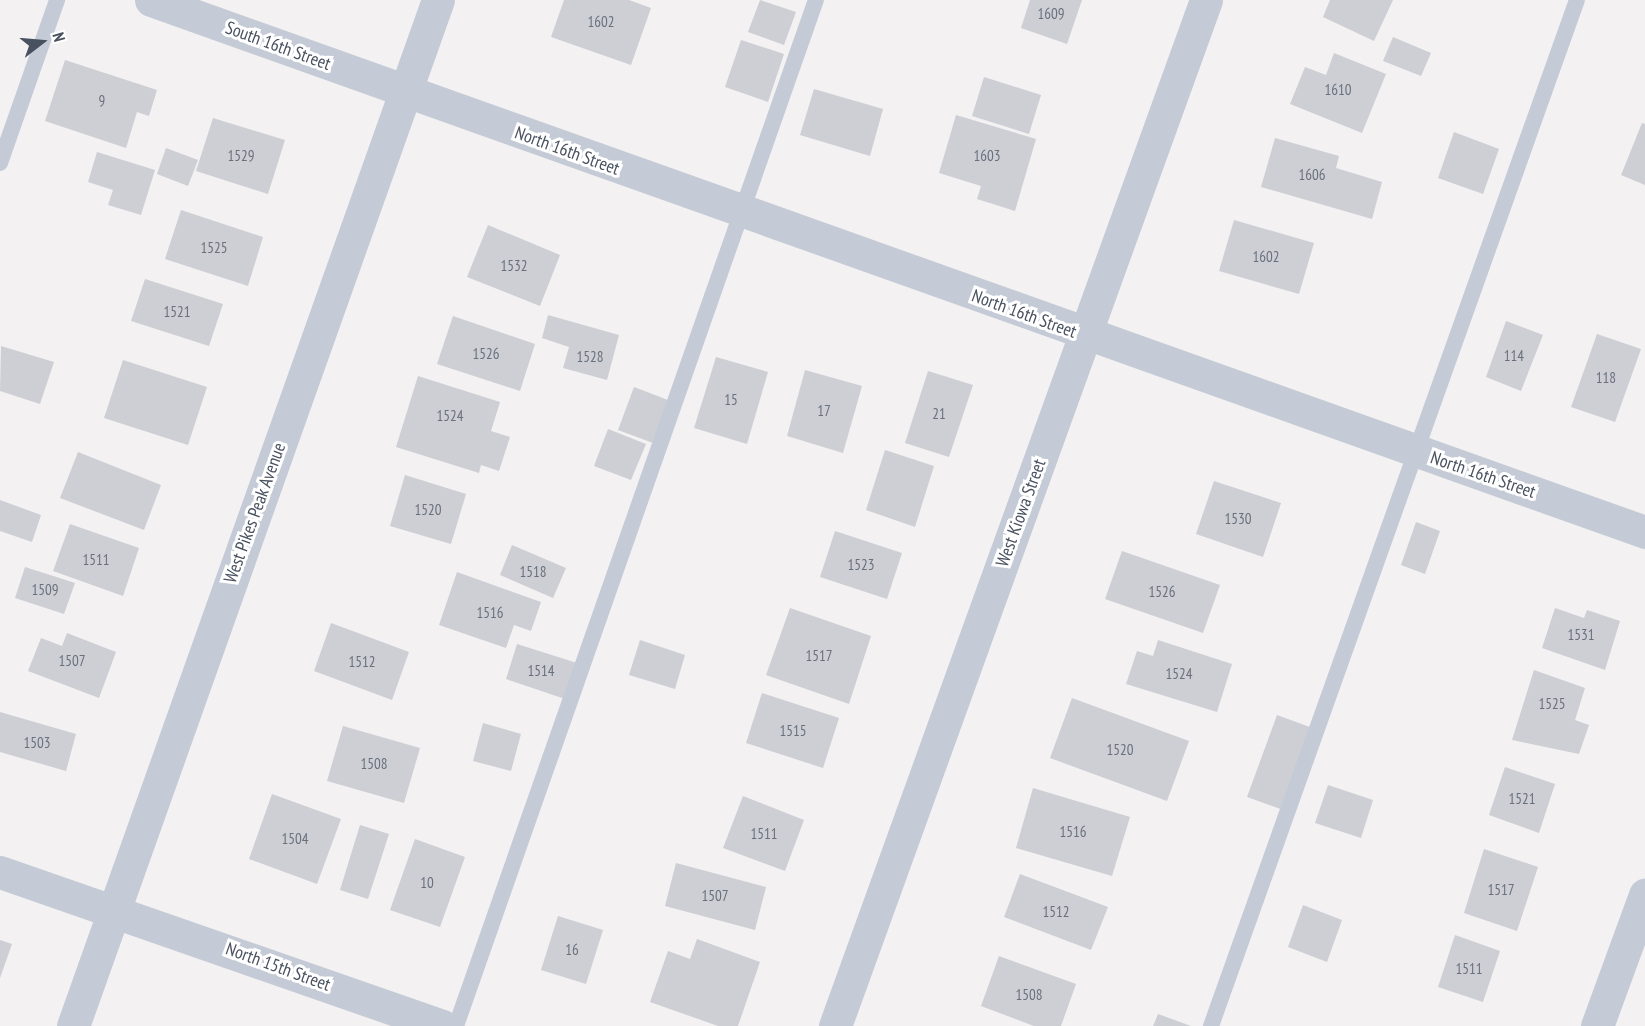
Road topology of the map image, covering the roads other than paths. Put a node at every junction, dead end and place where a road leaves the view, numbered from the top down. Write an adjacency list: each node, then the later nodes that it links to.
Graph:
1 (57, 0): 8 (lane)
2 (151, 0): 7 (street, South 16th Street)
3 (438, 0): 7 (street, West Pikes Peak Avenue)
4 (816, 0): 9 (lane)
5 (1206, 0): 10 (street, West Kiowa Street)
6 (1577, 0): 11 (lane)
7 (405, 93): 9 (street, North 16th Street); 15 (street, West Pikes Peak Avenue)
8 (0, 163)
9 (740, 213): 10 (street, North 16th Street); 18 (lane)
10 (1086, 336): 11 (street, North 16th Street); 19 (street, West Kiowa Street)
11 (1415, 451): 12 (street, North 16th Street); 20 (lane)
12 (1645, 532)
13 (0, 872): 15 (street, North 15th Street)
14 (1645, 895): 21 (street)
15 (114, 909): 16 (street, West Pikes Peak Avenue); 17 (street, North 15th Street)
16 (73, 1026)
17 (442, 1026)
18 (456, 1026)
19 (835, 1026)
20 (1211, 1026)
21 (1597, 1026)

